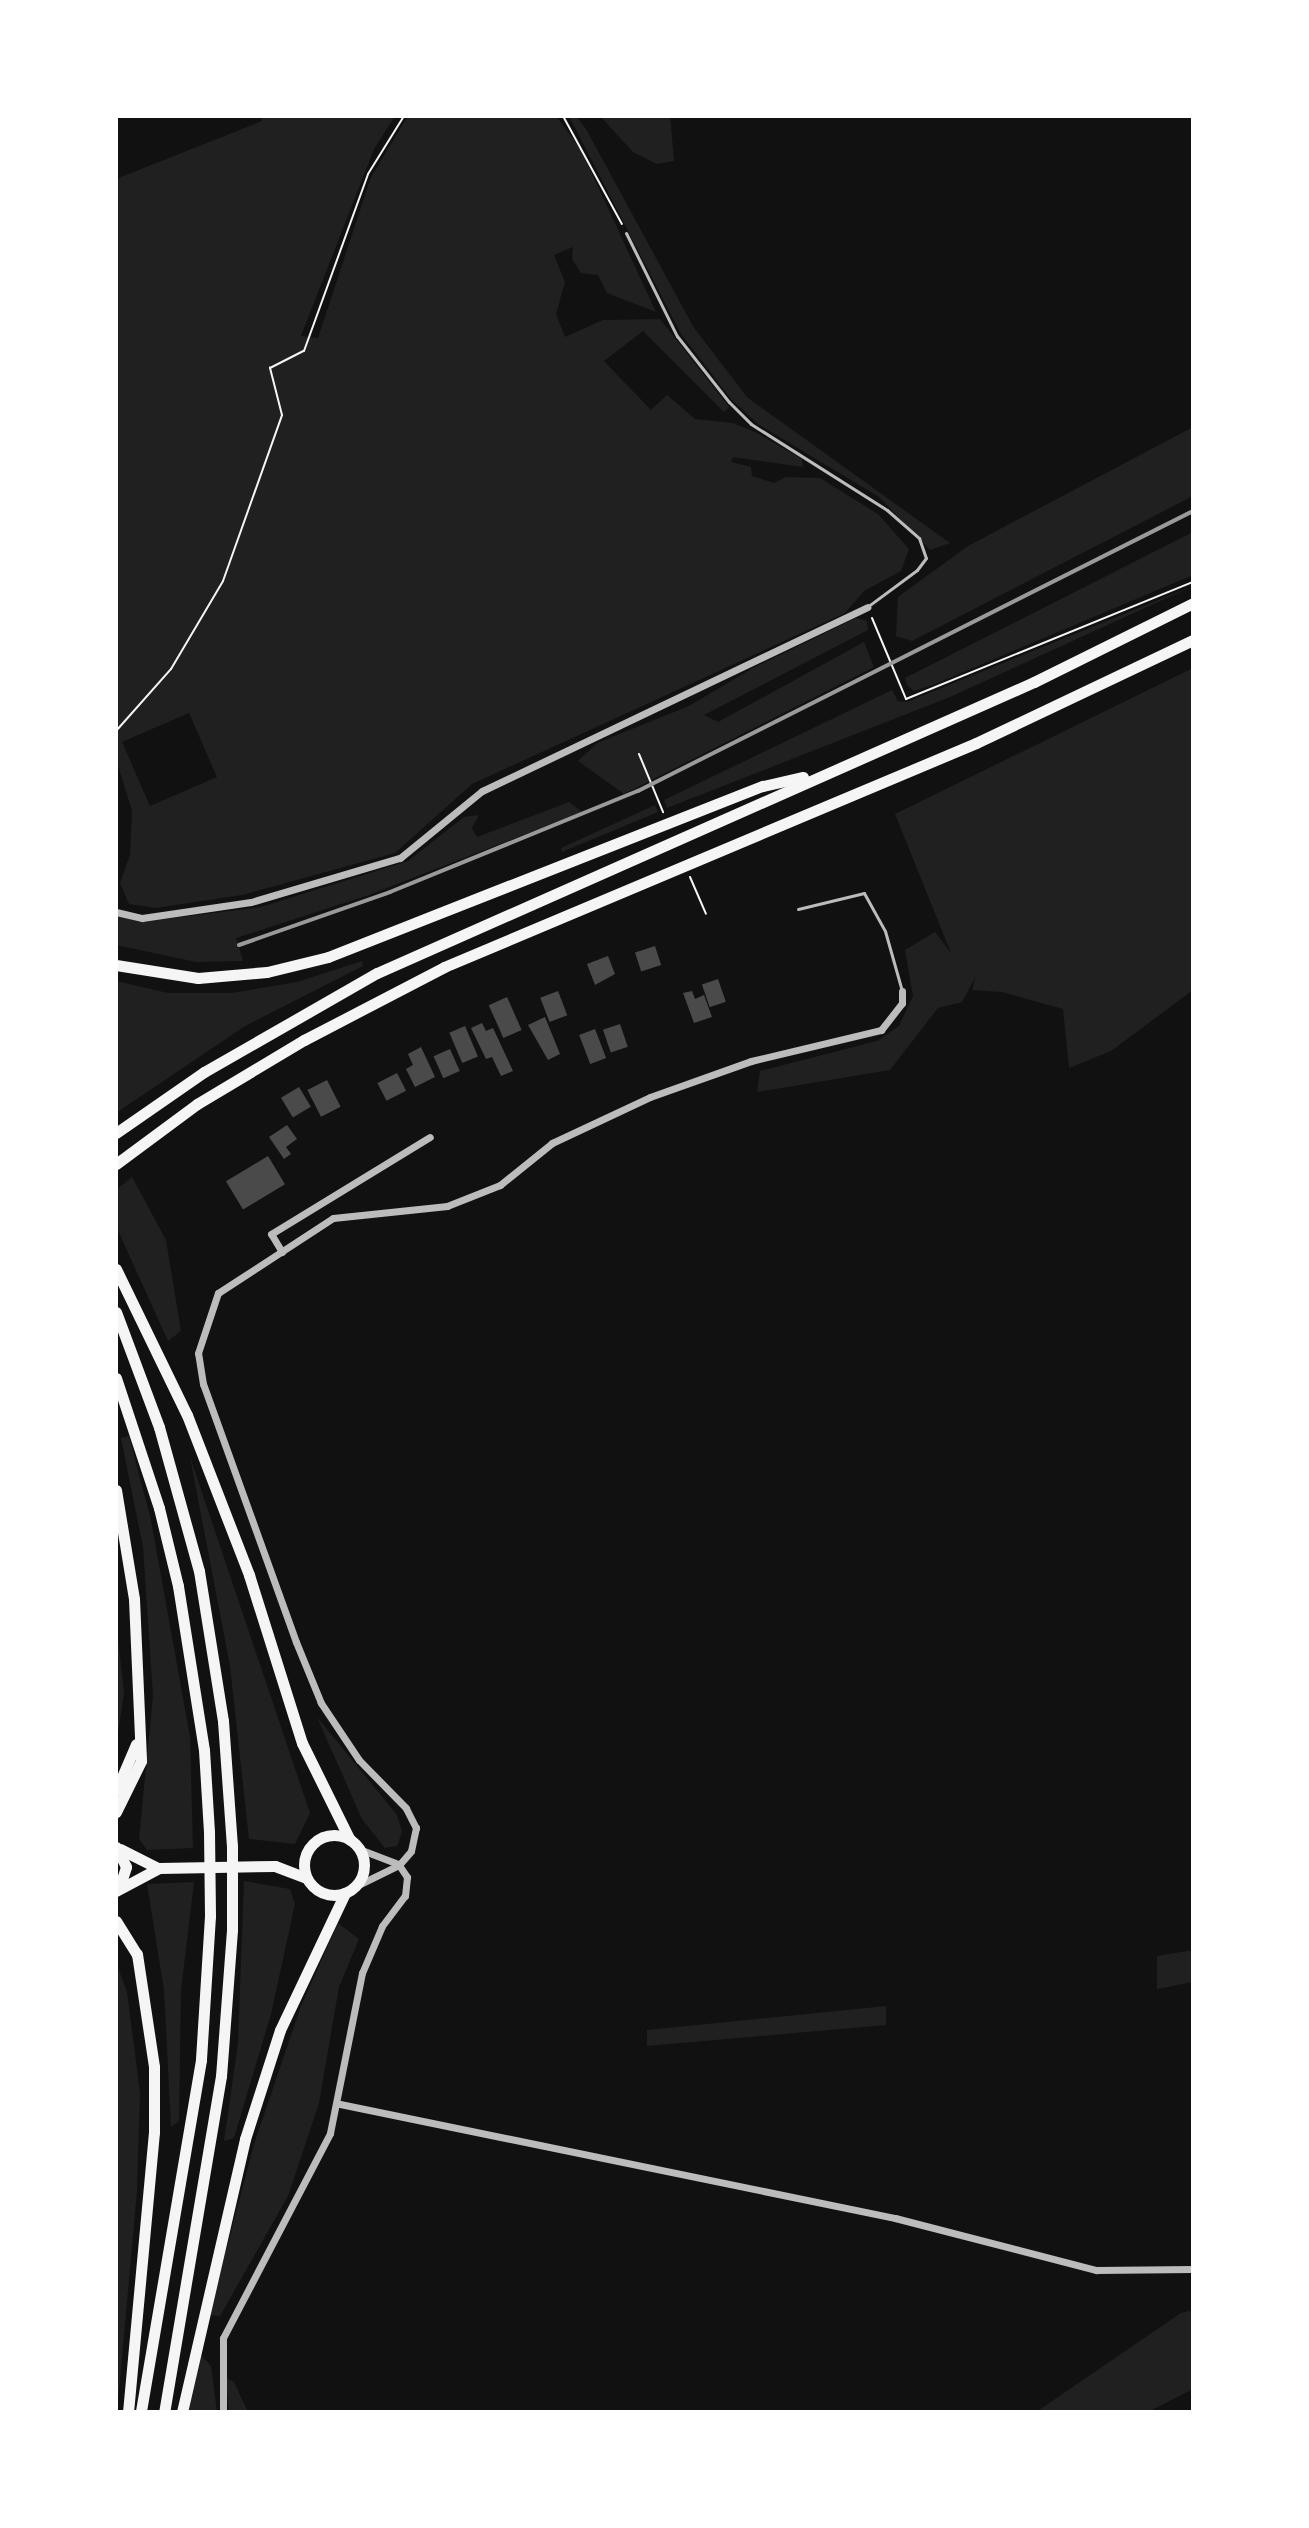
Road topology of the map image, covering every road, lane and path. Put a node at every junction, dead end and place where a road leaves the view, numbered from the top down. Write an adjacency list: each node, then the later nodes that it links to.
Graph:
1 (404, 116): 8 (path)
2 (563, 116): 3 (path)
3 (626, 233): 6 (lane)
4 (1193, 582): 6 (path)
5 (1193, 603): 9 (highway)
6 (867, 607): 11 (street)
7 (1193, 640): 16 (highway)
8 (116, 731)
9 (824, 771): 12 (highway); 14 (highway)
10 (798, 909): 13 (lane)
11 (116, 912)
12 (116, 965)
13 (902, 991): 17 (street)
14 (116, 1133)
15 (430, 1137): 17 (street)
16 (116, 1164)
17 (282, 1252): 29 (street)
18 (117, 1270): 25 (highway)
19 (116, 1312): 41 (highway)
20 (116, 1378): 40 (highway)
21 (116, 1490): 22 (highway)
22 (140, 1728): 23 (highway); 24 (highway)
23 (116, 1791)
24 (116, 1812)
25 (350, 1840): 27 (highway); 28 (highway)
26 (116, 1847): 31 (highway); 34 (highway)
27 (359, 1849): 29 (street); 33 (highway)
28 (305, 1855): 30 (highway); 32 (highway)
29 (399, 1865): 33 (street); 37 (street)
30 (275, 1866): 31 (highway); 32 (highway)
31 (159, 1868): 34 (highway)
32 (307, 1878): 35 (highway)
33 (356, 1886): 35 (highway)
34 (116, 1891)
35 (345, 1893): 42 (highway)
36 (116, 1921): 39 (highway)
37 (340, 2104): 38 (street); 43 (street)
38 (1193, 2269)
39 (128, 2412)
40 (141, 2412)
41 (164, 2412)
42 (182, 2412)
43 (223, 2412)

